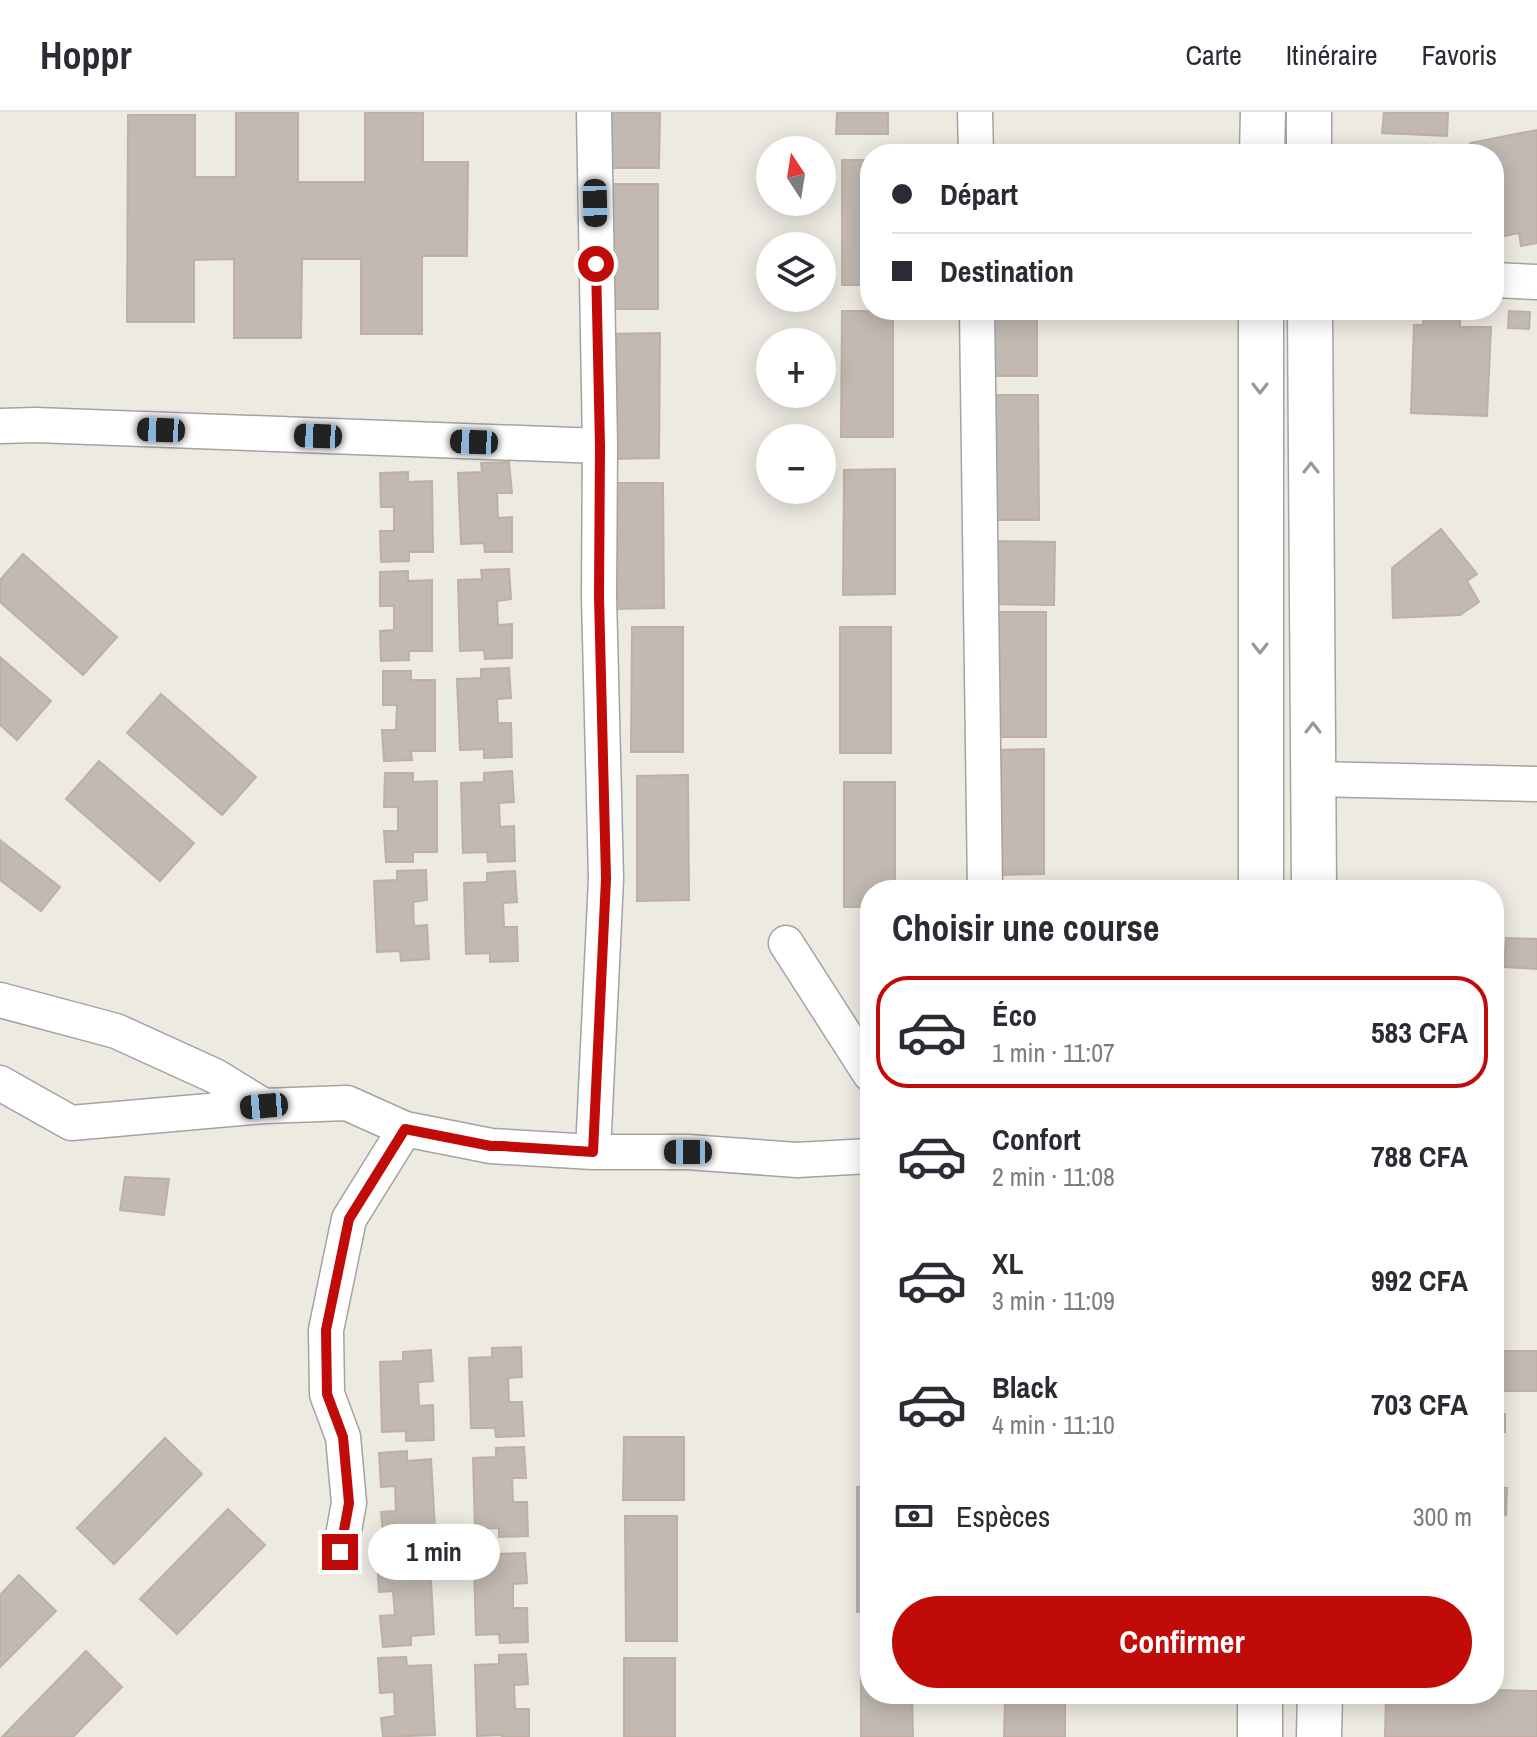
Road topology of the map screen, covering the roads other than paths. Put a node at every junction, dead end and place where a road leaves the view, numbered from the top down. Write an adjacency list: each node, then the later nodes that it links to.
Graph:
1 (594, 112): 14 (street)
2 (975, 112): 5 (street)
3 (1263, 112): 6 (street)
4 (1309, 112): 7 (street)
5 (976, 144)
6 (1262, 144)
7 (1309, 144)
8 (1504, 280): 9 (street)
9 (1537, 282)
10 (977, 320): 17 (street)
11 (1261, 320): 18 (street, one-way to 18)
12 (1310, 320): 15 (street, one-way to 12)
13 (0, 426): 14 (street)
14 (600, 446): 26 (street)
15 (1313, 779): 16 (street); 19 (street)
16 (1537, 784)
17 (985, 880)
18 (1261, 880)
19 (1314, 880)
20 (786, 943): 22 (street)
21 (0, 1000): 24 (street)
22 (860, 1058)
23 (0, 1083): 24 (street)
24 (264, 1106): 25 (street)
25 (405, 1129): 26 (street); 28 (street)
26 (593, 1152): 27 (street)
27 (860, 1157)
28 (340, 1552)
29 (1260, 1704): 31 (street)
30 (1320, 1704): 32 (street)
31 (1260, 1737)
32 (1319, 1737)

